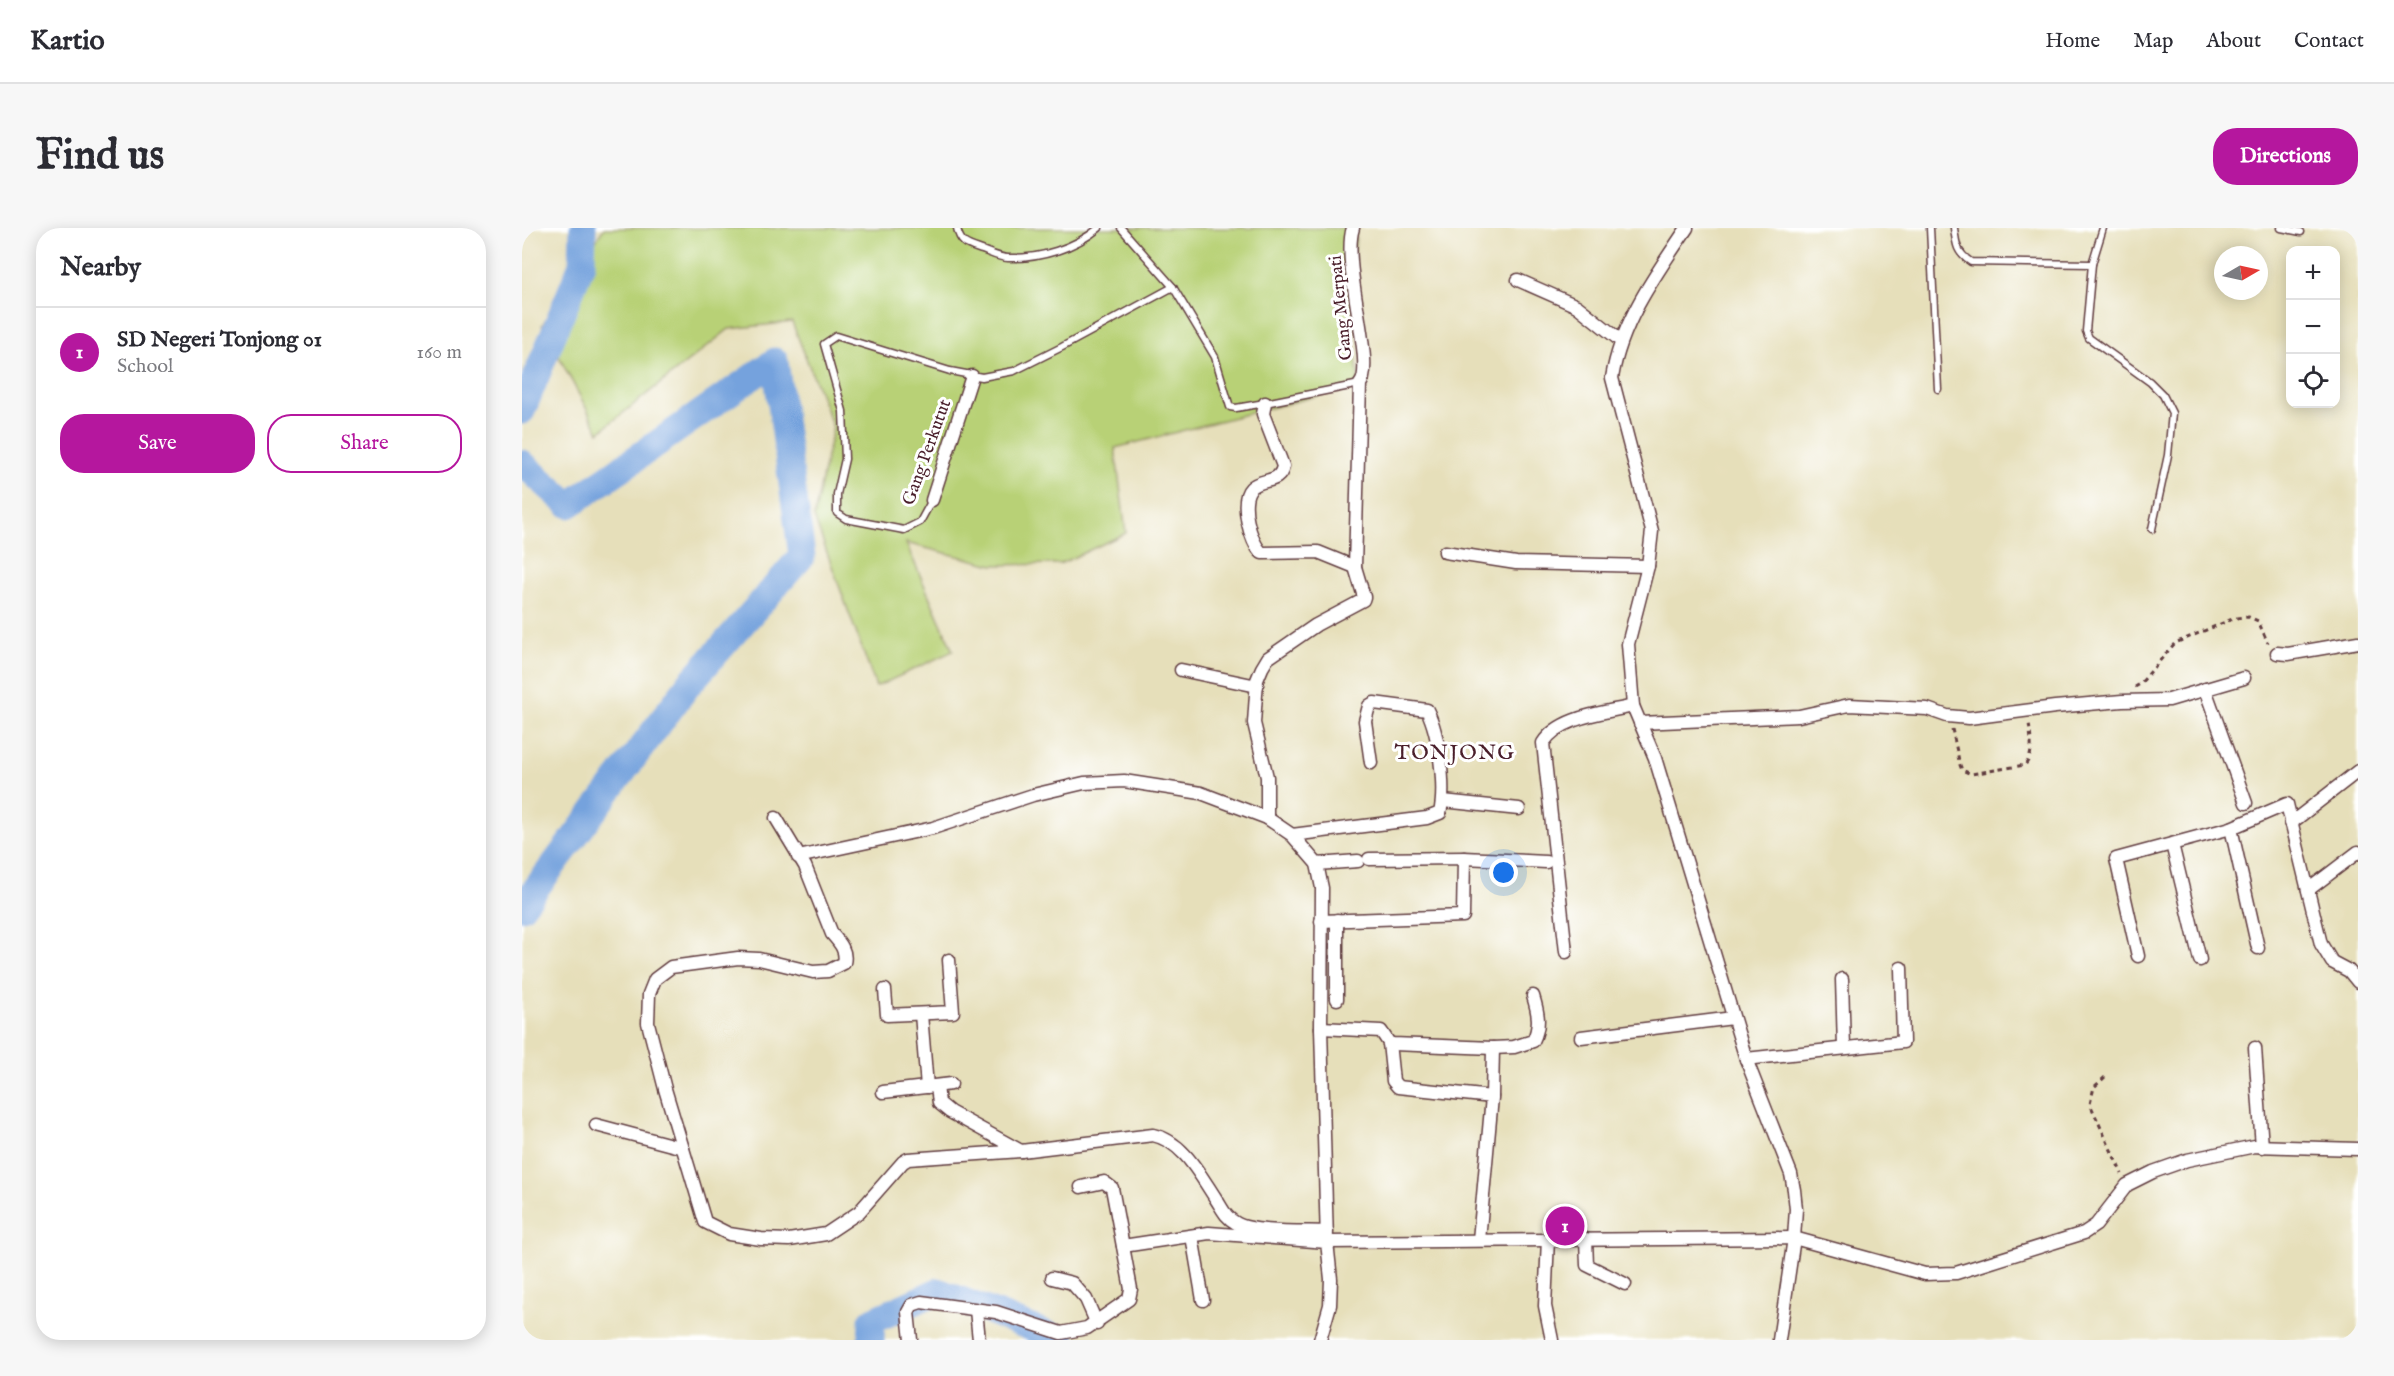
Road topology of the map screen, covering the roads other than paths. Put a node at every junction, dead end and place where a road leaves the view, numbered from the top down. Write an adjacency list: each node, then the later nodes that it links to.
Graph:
1 (957, 228): 2 (lane)
2 (1099, 228)
3 (1122, 228): 13 (lane)
4 (1353, 228): 16 (street, Gang Merpati)
5 (1687, 228): 14 (street)
6 (1930, 228): 17 (lane)
7 (1954, 228): 11 (lane)
8 (2103, 228): 11 (lane)
9 (2281, 228): 10 (lane)
10 (2301, 232)
11 (2092, 264): 20 (lane)
12 (1518, 280): 14 (street)
13 (1173, 287): 15 (lane, Gang Perkutut); 18 (lane)
14 (1621, 341): 22 (street)
15 (972, 376): 19 (street, Gang Perkutut); 19 (lane, Gang Perkutut)
16 (1360, 384): 18 (lane); 23 (street, Gang Merpati)
17 (1938, 389)
18 (1264, 403): 23 (street)
19 (932, 500)
20 (2152, 529)
21 (1445, 552): 22 (street)
22 (1648, 566): 30 (street)
23 (1355, 567): 28 (street, Gang Merpati)
24 (2358, 642): 25 (street)
25 (2277, 653)
26 (1181, 670): 28 (street)
27 (2244, 678): 29 (street)
28 (1257, 686): 37 (street)
29 (2205, 689): 31 (street); 35 (street)
30 (1633, 706): 31 (street); 52 (street)
31 (1640, 723): 63 (street)
32 (1371, 763): 34 (street)
33 (2358, 771): 39 (street)
34 (1443, 801): 36 (street); 41 (street)
35 (2246, 803)
36 (1520, 809)
37 (1267, 818): 41 (street); 44 (street)
38 (776, 819): 44 (street)
39 (2291, 823): 40 (street); 48 (street)
40 (2231, 828): 42 (street); 51 (street)
41 (1292, 835): 47 (street)
42 (2172, 844): 53 (street); 55 (street)
43 (2358, 852): 48 (street)
44 (798, 857): 77 (street)
45 (1464, 858): 46 (street); 47 (street); 49 (street)
46 (1546, 861)
47 (1317, 864): 50 (street)
48 (2308, 890): 58 (street)
49 (1337, 920): 50 (street); 61 (street)
50 (1321, 921): 64 (street)
51 (2258, 948)
52 (1566, 952)
53 (2138, 956)
54 (949, 960): 62 (street)
55 (2200, 960)
56 (1901, 968): 68 (street)
57 (1842, 979): 68 (street)
58 (2358, 982)
59 (885, 990): 62 (street)
60 (1533, 996): 67 (street)
61 (1337, 999)
62 (921, 1014): 72 (street)
63 (1733, 1018): 65 (street); 70 (street)
64 (1321, 1028): 66 (street); 82 (street)
65 (1581, 1037)
66 (1389, 1043): 67 (street); 74 (street)
67 (1493, 1048): 74 (street)
68 (1844, 1048): 70 (street)
69 (2255, 1048): 76 (street)
70 (1746, 1059): 83 (street)
71 (951, 1084): 72 (street)
72 (932, 1086): 73 (street); 79 (street)
73 (883, 1092)
74 (1492, 1097): 86 (street)
75 (596, 1125): 77 (street)
76 (2262, 1147): 78 (street); 83 (street)
77 (683, 1148): 79 (street)
78 (2358, 1149)
79 (1022, 1151): 82 (street)
80 (1080, 1187): 87 (street)
81 (1192, 1236): 82 (street); 87 (street); 90 (street)
82 (1327, 1237): 86 (street); 95 (street)
83 (1794, 1238): 85 (street); 97 (street)
84 (1548, 1239): 85 (street); 86 (street); 96 (street)
85 (1586, 1239): 89 (street)
86 (1479, 1240)
87 (1123, 1246): 92 (street)
88 (1052, 1278): 92 (street)
89 (1625, 1284)
90 (1203, 1300)
91 (976, 1310): 92 (street); 93 (street); 94 (street)
92 (1092, 1326)
93 (911, 1340)
94 (979, 1340)
95 (1320, 1340)
96 (1552, 1340)
97 (1779, 1340)

